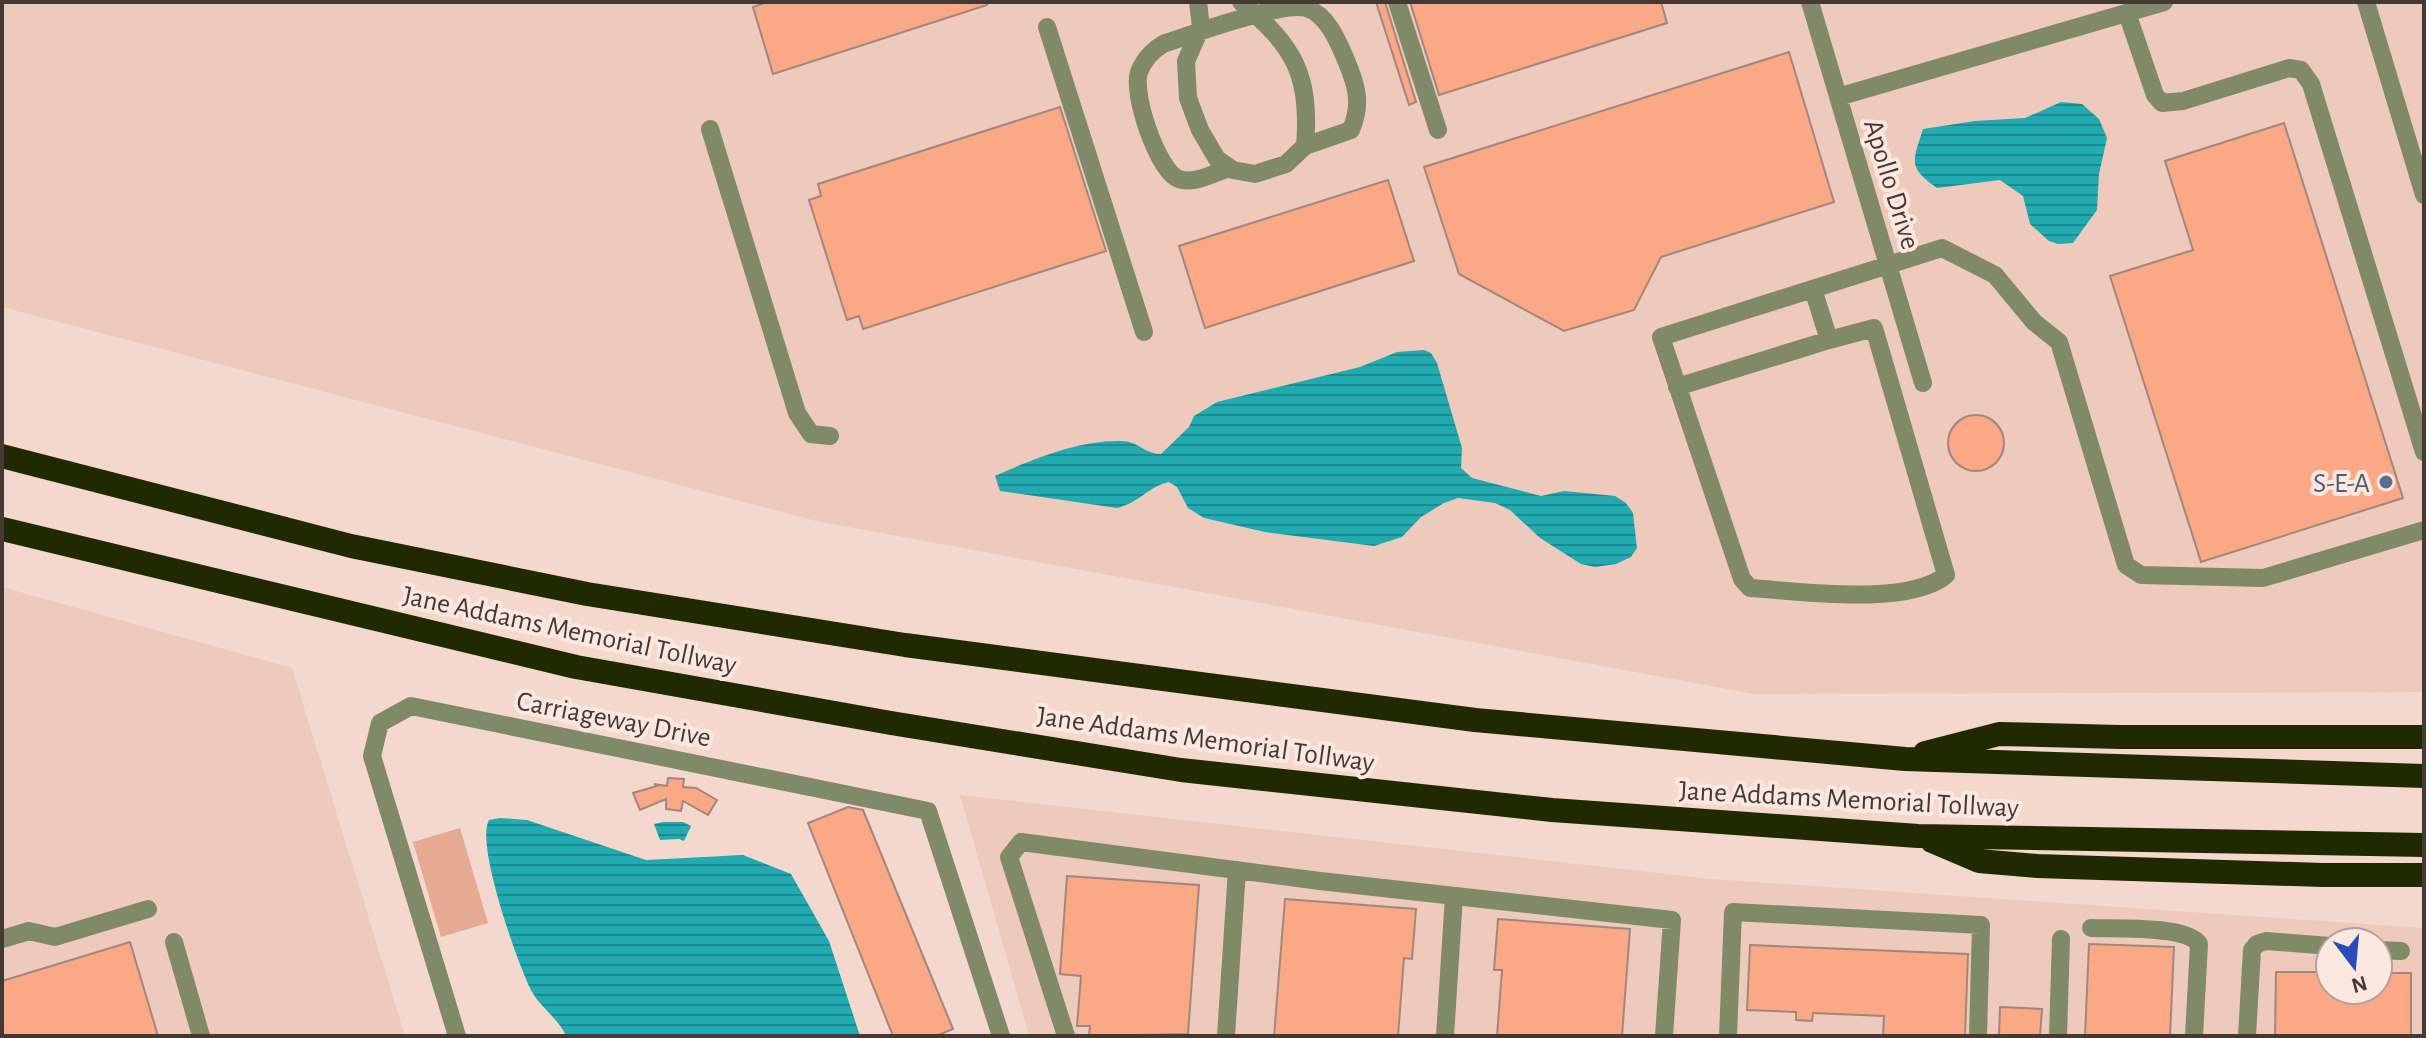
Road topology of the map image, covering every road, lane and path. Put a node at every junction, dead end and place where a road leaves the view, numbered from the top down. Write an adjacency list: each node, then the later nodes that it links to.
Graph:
1 (1198, 2): 9 (street)
2 (1397, 2): 12 (street)
3 (1810, 2): 10 (street, Apollo Drive)
4 (2164, 2): 7 (street)
5 (2366, 2): 14 (street)
6 (1248, 8): 9 (street); 13 (street); 13 (street)
7 (2127, 13): 10 (street); 24 (street)
8 (1047, 27): 19 (street)
9 (1199, 32): 15 (street); 15 (street)
10 (1838, 97): 17 (street, Apollo Drive)
11 (710, 129): 23 (street)
12 (1438, 130)
13 (1305, 146): 15 (street)
14 (2418, 150): 16 (street)
15 (1229, 168)
16 (2424, 195)
17 (1888, 266): 18 (street); 21 (street, Apollo Drive); 27 (street)
18 (1813, 289): 20 (street); 22 (street)
19 (1144, 332)
20 (1829, 340): 22 (street); 22 (street)
21 (1923, 383)
22 (1677, 387)
23 (830, 436)
24 (2424, 452)
25 (2, 456): 29 (highway, Jane Addams Memorial Tollway)
26 (2, 529): 31 (highway, Jane Addams Memorial Tollway)
27 (2424, 530)
28 (2424, 737): 29 (highway)
29 (1905, 759): 30 (highway, Jane Addams Memorial Tollway)
30 (2424, 776)
31 (1918, 836): 32 (highway, Jane Addams Memorial Tollway); 34 (highway)
32 (2424, 845)
33 (1237, 870): 35 (street); 47 (street); 48 (street)
34 (2424, 875)
35 (1454, 896): 49 (street); 50 (street)
36 (148, 909): 38 (street)
37 (2091, 928): 54 (street)
38 (2, 939)
39 (2061, 939): 53 (street)
40 (174, 942): 44 (street)
41 (2314, 945): 55 (street)
42 (2394, 951): 43 (street)
43 (2401, 951)
44 (201, 1036)
45 (457, 1036): 46 (street, Carriageway Drive)
46 (1001, 1036)
47 (1066, 1036)
48 (1226, 1036)
49 (1445, 1036)
50 (1664, 1036)
51 (1728, 1036): 52 (street)
52 (1978, 1036)
53 (2058, 1036)
54 (2194, 1036)
55 (2247, 1036)

